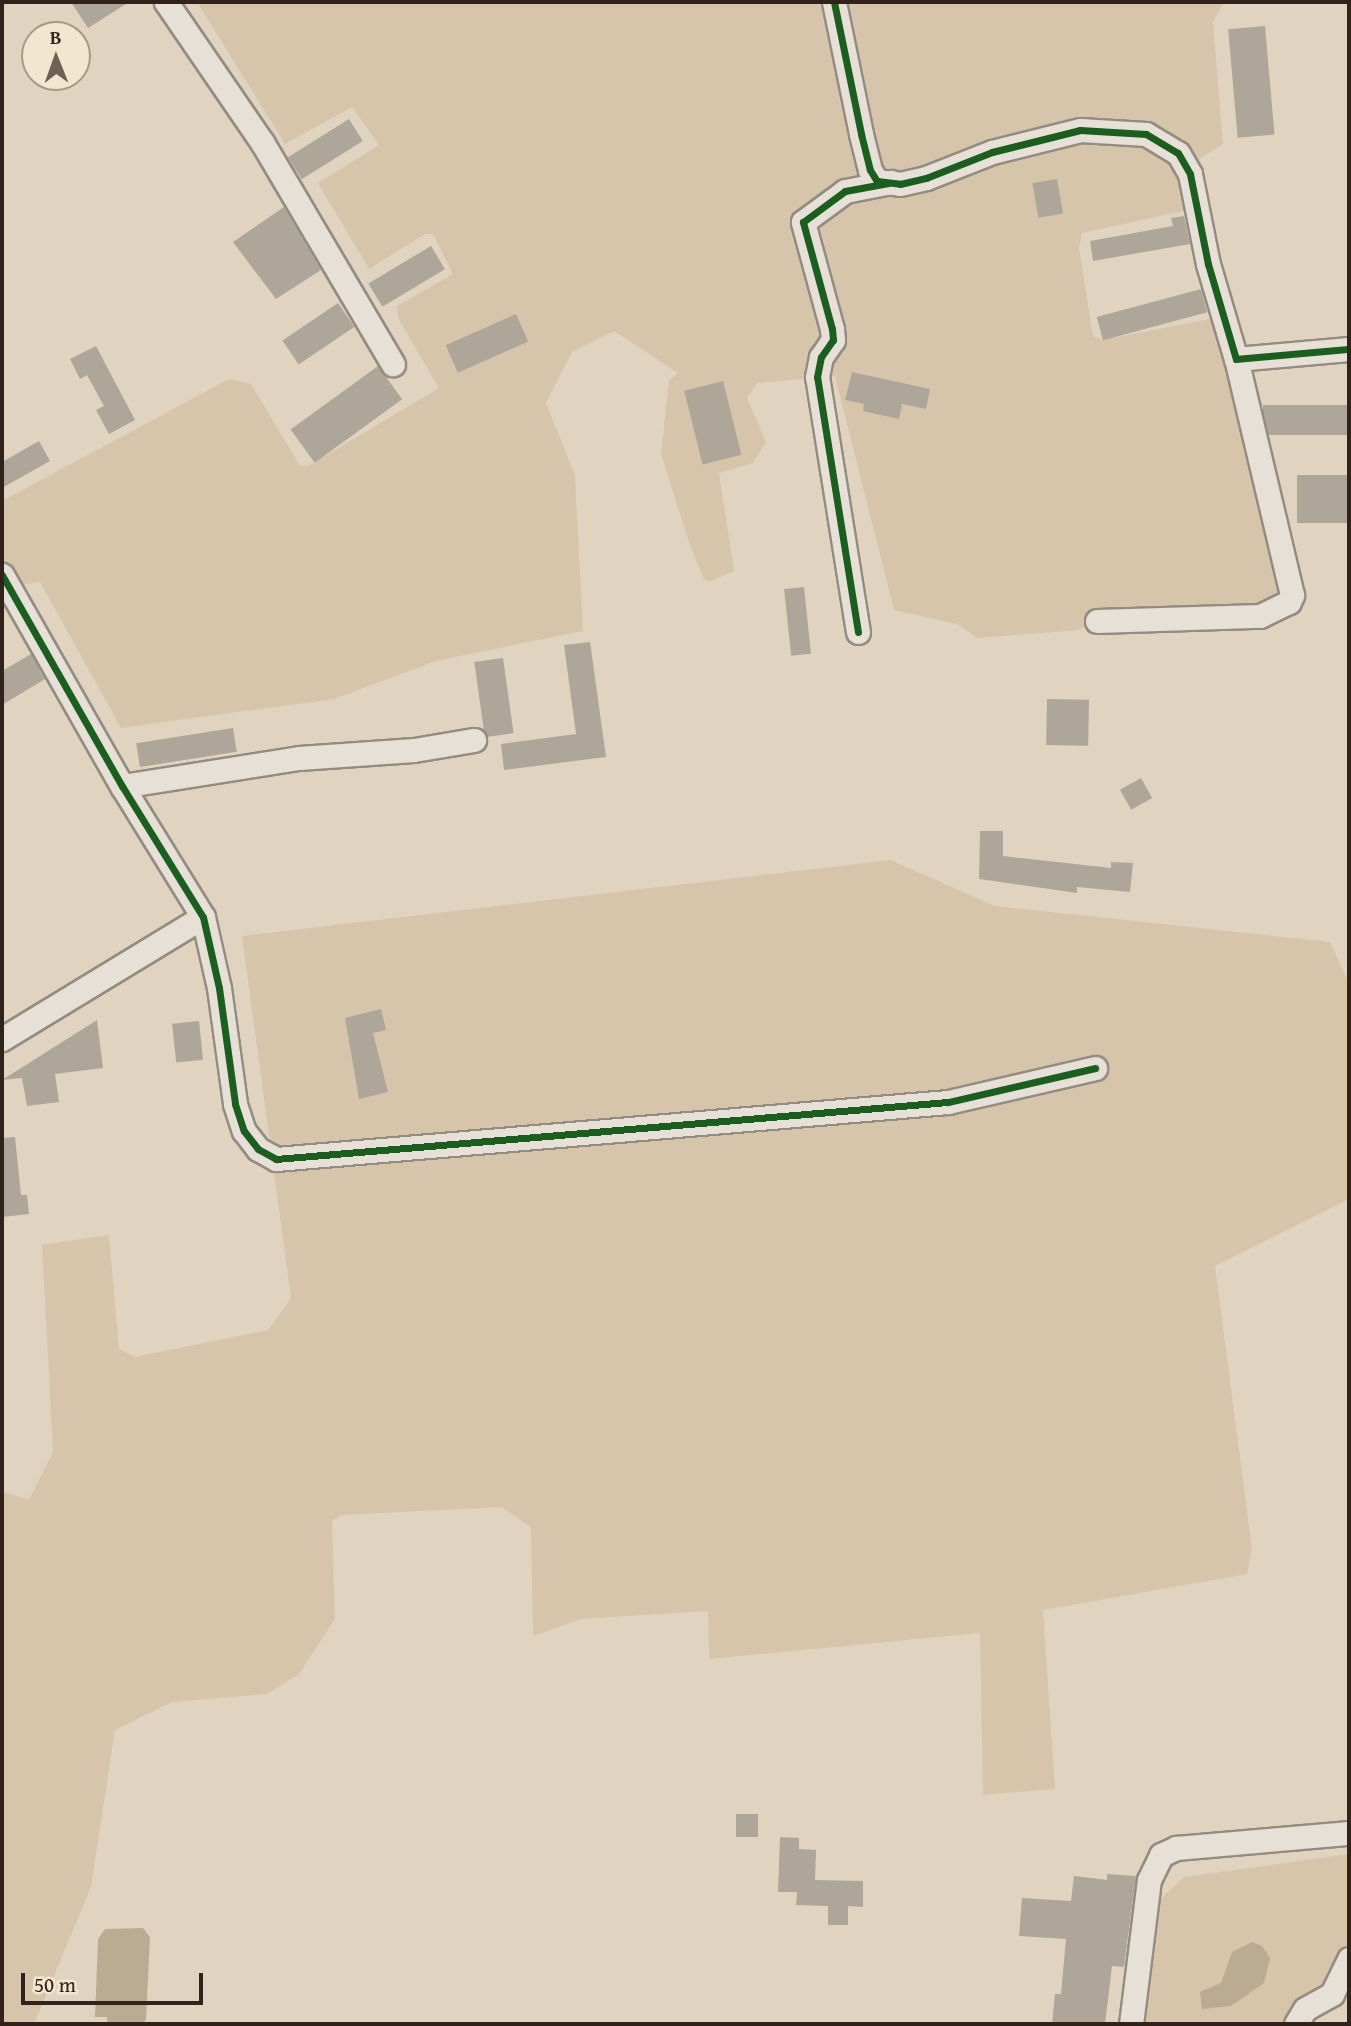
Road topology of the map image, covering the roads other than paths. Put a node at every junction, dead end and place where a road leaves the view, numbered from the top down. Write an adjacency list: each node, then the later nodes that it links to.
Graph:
1 (166, 2): 6 (street)
2 (834, 2): 3 (street)
3 (891, 183): 5 (street); 9 (street)
4 (1349, 349): 5 (street)
5 (1237, 359): 8 (street)
6 (393, 364)
7 (2, 575): 11 (street)
8 (1097, 621)
9 (858, 632)
10 (474, 740): 11 (street)
11 (122, 786): 12 (street)
12 (203, 917): 13 (street); 14 (street)
13 (2, 1039)
14 (1095, 1068)
15 (1349, 1833): 17 (street)
16 (1349, 1959): 18 (street)
17 (1131, 2024)
18 (1296, 2024)

